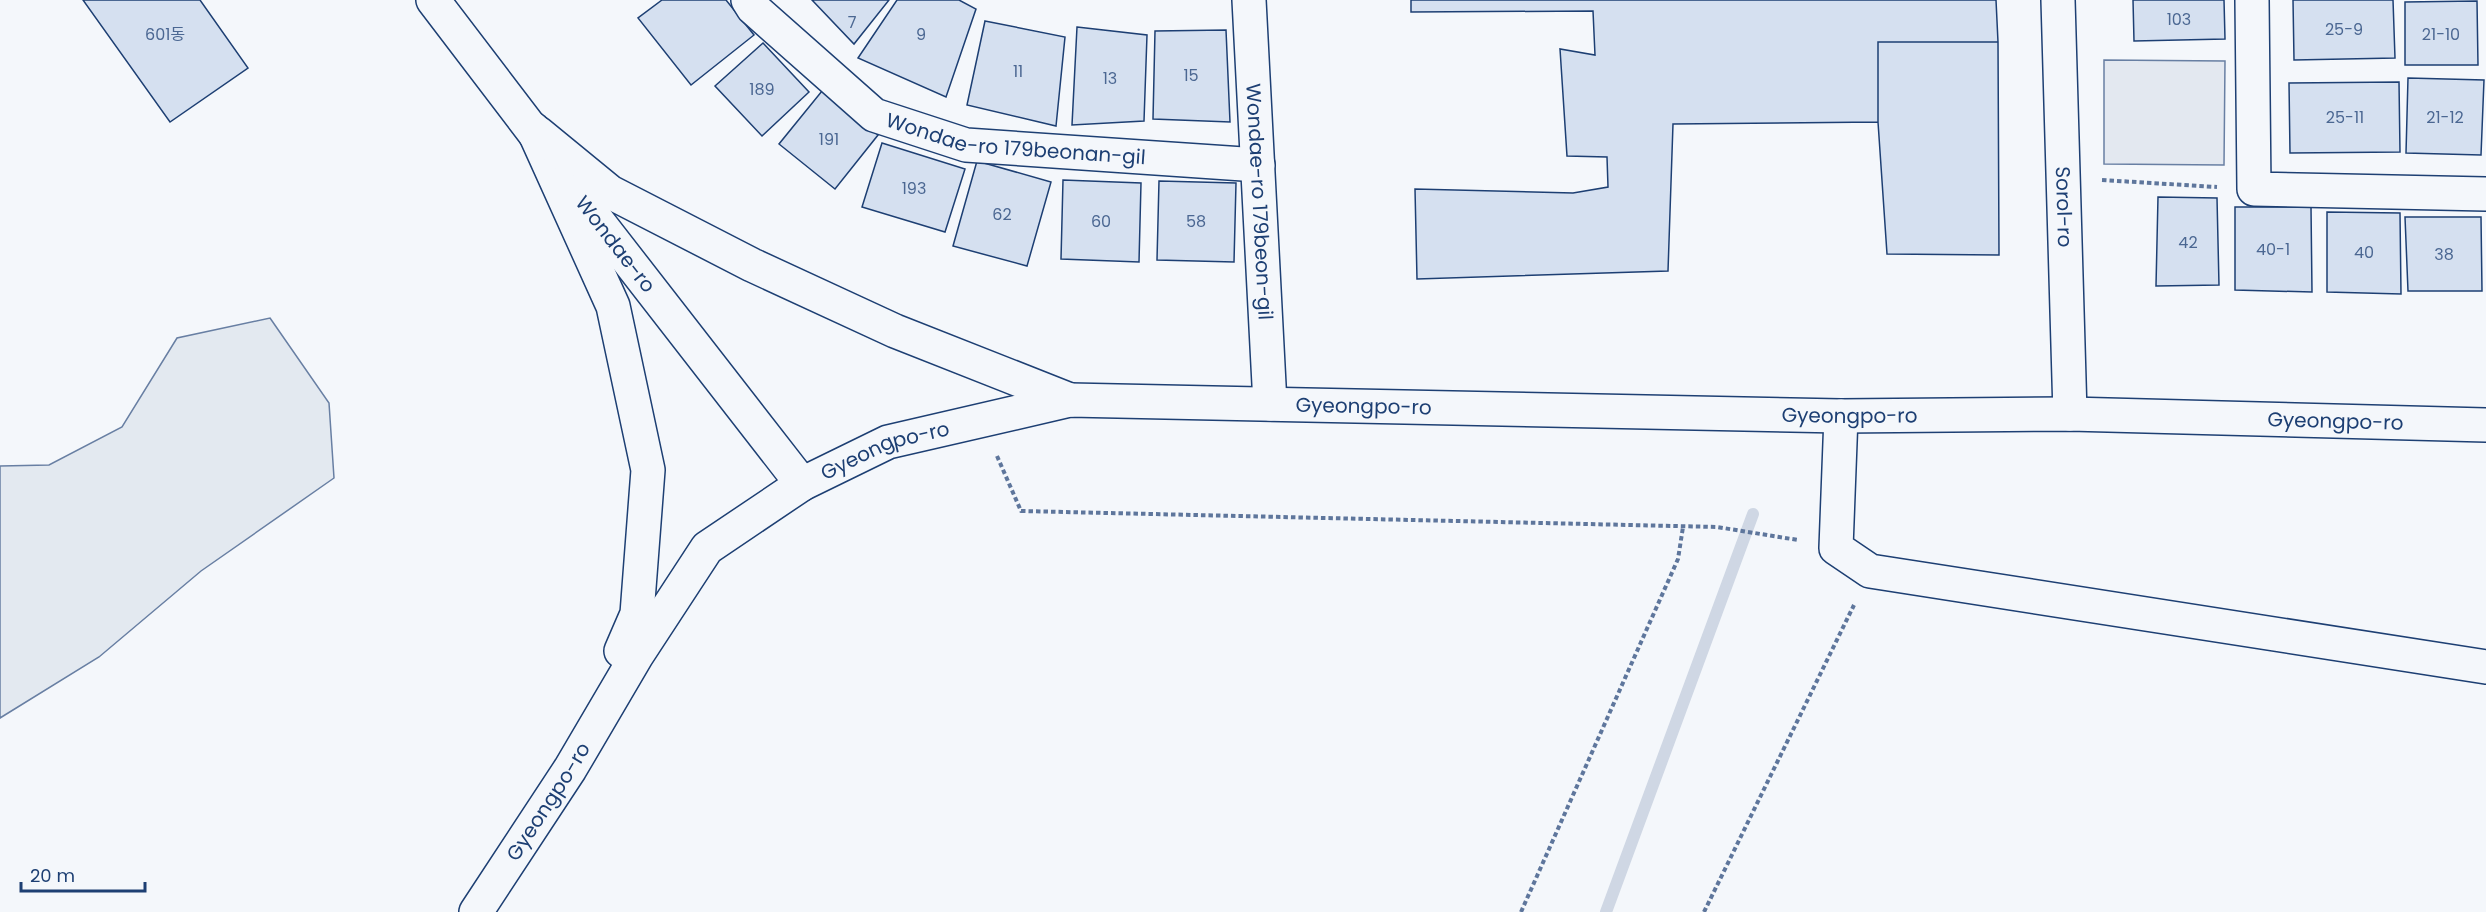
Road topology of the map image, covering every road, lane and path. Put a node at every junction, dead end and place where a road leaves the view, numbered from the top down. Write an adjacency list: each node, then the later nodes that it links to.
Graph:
1 (433, 0): 6 (street, Wondae-ro)
2 (748, 0): 7 (street, Wondae-ro 179beonan-gil)
3 (1249, 0): 7 (street, Wondae-ro 179beon-gil)
4 (2058, 0): 8 (street, Sorol-ro)
5 (2252, 0): 9 (street)
6 (533, 129): 11 (street); 17 (street, Wondae-ro); 22 (street)
7 (1258, 165): 12 (street, Wondae-ro 179beon-gil)
8 (2064, 178): 9 (path); 13 (street, Sorol-ro)
9 (2253, 189): 10 (street)
10 (2486, 194)
11 (1070, 400): 12 (street, Gyeongpo-ro); 15 (street, Gyeongpo-ro)
12 (1270, 404): 14 (street, Gyeongpo-ro)
13 (2070, 414): 14 (street, Gyeongpo-ro); 16 (street, Gyeongpo-ro)
14 (1841, 416): 20 (street)
15 (981, 419): 17 (street, Gyeongpo-ro); 18 (path)
16 (2486, 425)
17 (802, 484): 22 (street, Gyeongpo-ro)
18 (1683, 527): 19 (path); 24 (path)
19 (1802, 540)
20 (1870, 571): 21 (street); 25 (path)
21 (2486, 667)
22 (570, 769): 23 (street, Gyeongpo-ro)
23 (476, 912)
24 (1521, 912)
25 (1704, 912)

